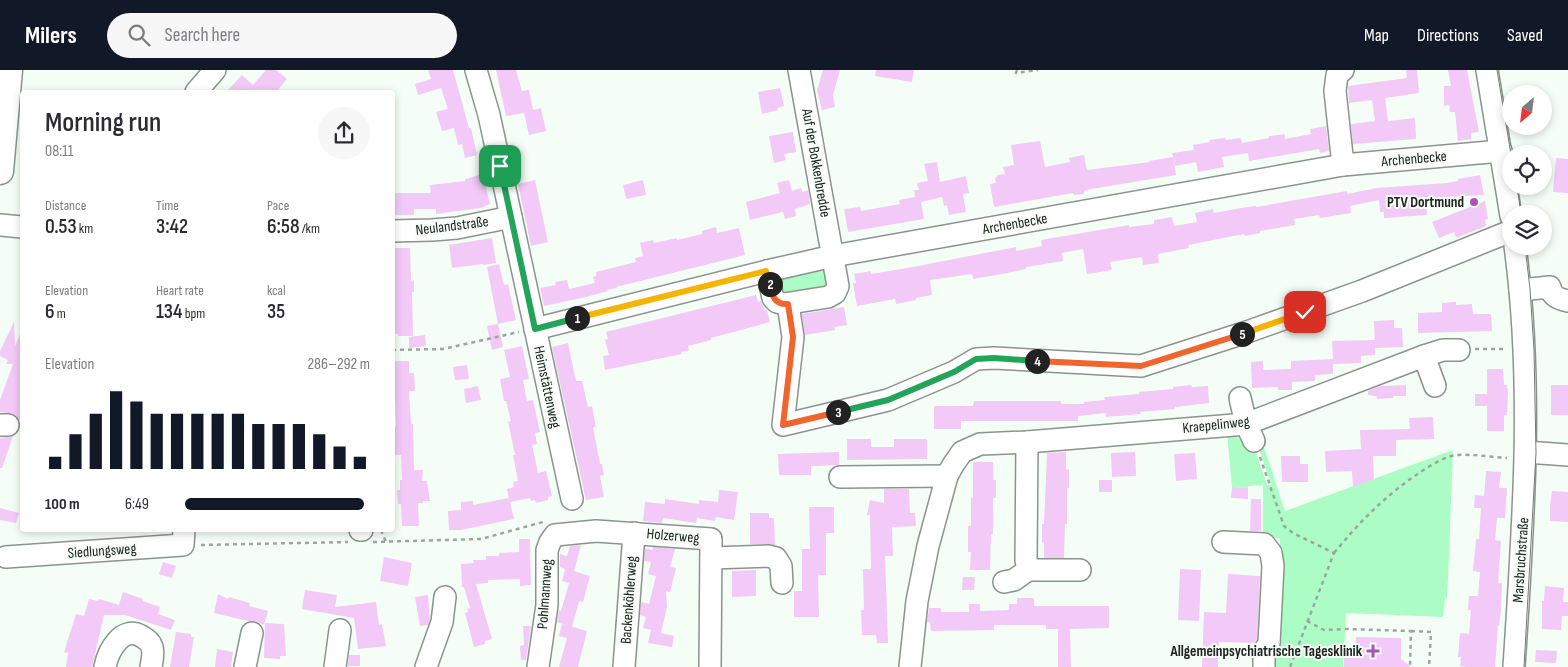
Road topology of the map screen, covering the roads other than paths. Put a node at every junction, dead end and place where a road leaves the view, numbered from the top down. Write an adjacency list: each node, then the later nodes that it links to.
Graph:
1 (9, 70): 10 (main road)
2 (215, 70): 7 (street)
3 (476, 70): 12 (street, Heimstättenweg)
4 (799, 70): 18 (street, Auf der Bokkenbredde)
5 (1343, 70): 9 (street)
6 (1487, 70): 8 (street)
7 (198, 90)
8 (1501, 152): 9 (street, Archenbecke); 11 (street)
9 (1343, 165): 18 (street, Archenbecke)
10 (0, 171)
11 (1509, 205)
12 (511, 217): 15 (street, Neulandstraße); 23 (street, Heimstättenweg)
13 (0, 225): 14 (street)
14 (20, 227)
15 (395, 232)
16 (1502, 235): 22 (street)
17 (1516, 255): 20 (street, Marsbruchstraße)
18 (833, 256): 19 (street, Archenbecke); 22 (street, Auf der Bokkenbredde)
19 (766, 271): 22 (street); 23 (street, Archenbecke)
20 (1520, 290): 21 (street); 30 (street, Marsbruchstraße)
21 (1568, 302)
22 (788, 304)
23 (535, 329): 34 (street, Heimstättenweg)
24 (1459, 350): 25 (street, Kraepelinweg)
25 (1424, 356): 26 (street); 28 (street, Kraepelinweg)
26 (1435, 386)
27 (1240, 398): 28 (street)
28 (1253, 439): 29 (street, Kraepelinweg)
29 (1027, 442): 32 (street, Kraepelinweg); 41 (street)
30 (1526, 455): 31 (street); 58 (street, Marsbruchstraße)
31 (1568, 455)
32 (947, 476): 33 (street); 56 (street, Kraepelinweg)
33 (840, 477)
34 (572, 500)
35 (566, 533): 36 (street, Holzerweg); 53 (street, Pohlmannweg)
36 (634, 533): 40 (street, Holzerweg); 54 (street, Backenköhlerweg)
37 (184, 538): 39 (street, Siedlungsweg)
38 (1223, 542): 57 (street)
39 (6, 557)
40 (711, 558): 44 (street); 55 (street, Holzerweg)
41 (1028, 570): 42 (street); 43 (street)
42 (1080, 570)
43 (1004, 582)
44 (782, 583)
45 (445, 597): 52 (street)
46 (340, 630): 51 (street)
47 (252, 633): 50 (street)
48 (105, 667): 49 (street)
49 (151, 667)
50 (245, 667)
51 (335, 667)
52 (426, 667)
53 (538, 667)
54 (624, 667)
55 (710, 667)
56 (910, 667)
57 (1264, 667)
58 (1514, 667)

